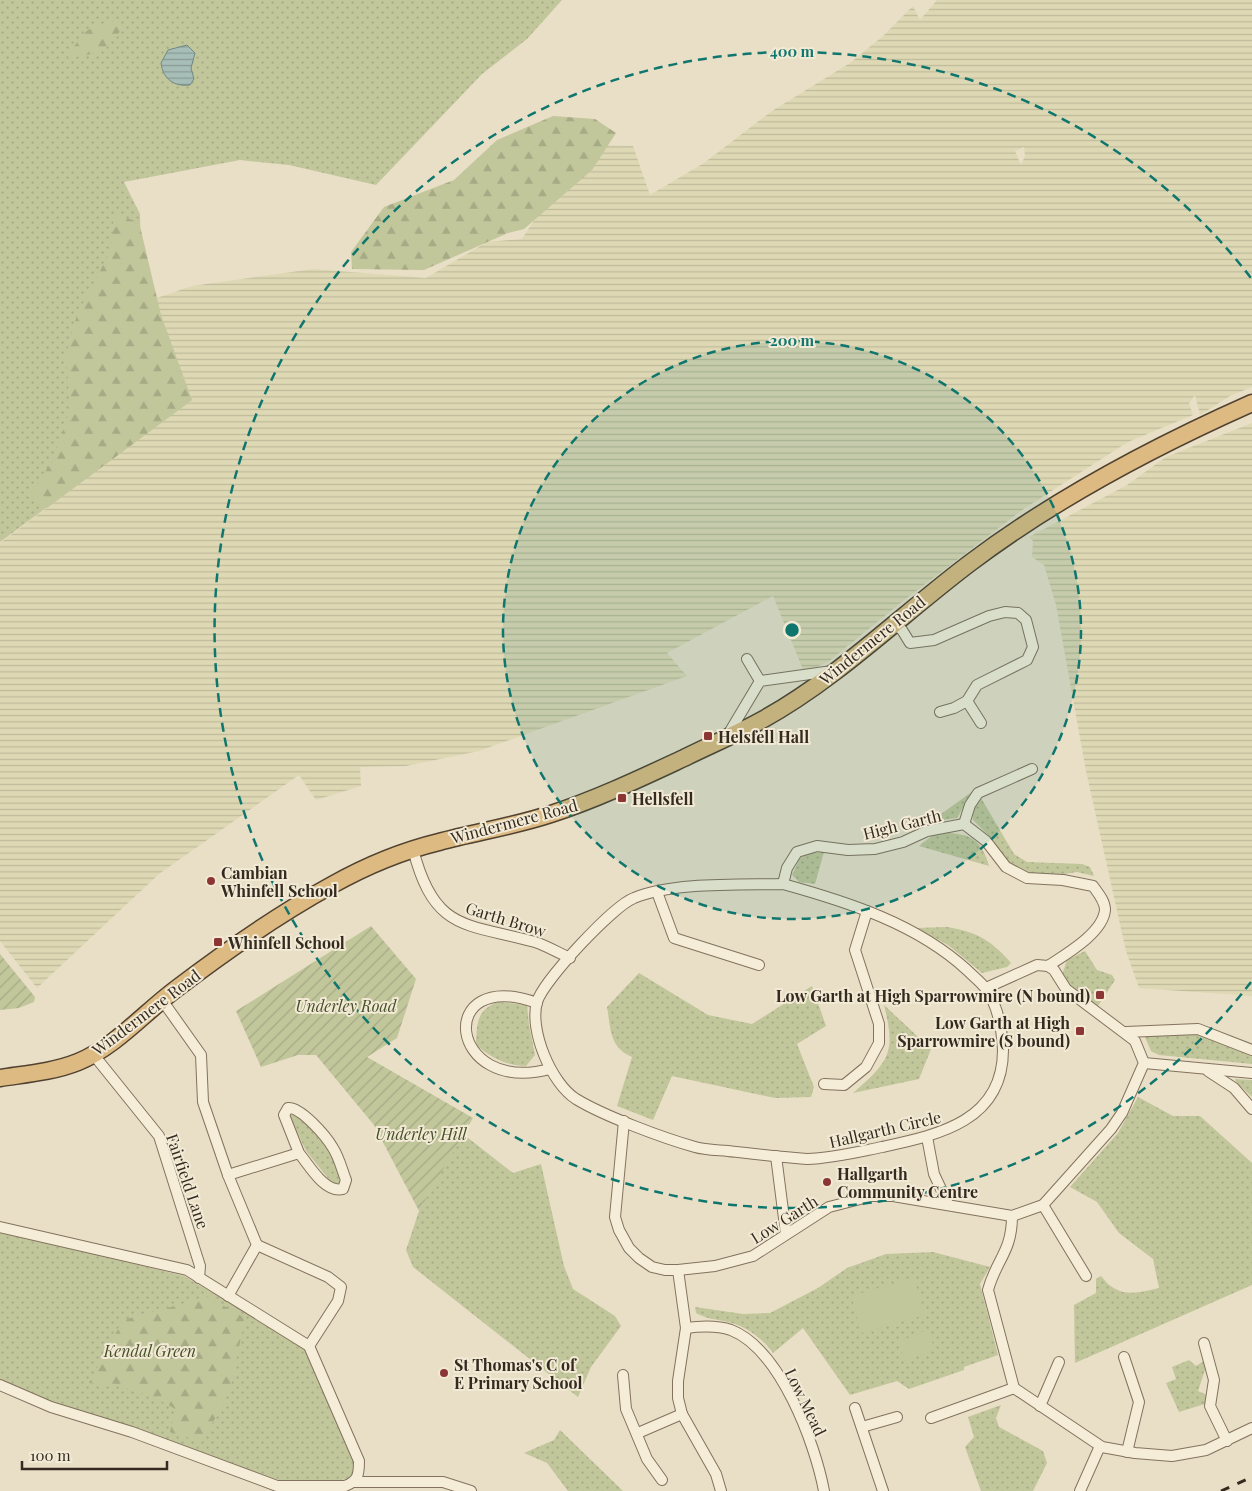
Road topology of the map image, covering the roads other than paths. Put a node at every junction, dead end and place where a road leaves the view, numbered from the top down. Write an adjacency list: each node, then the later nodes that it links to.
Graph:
1 (1252, 404): 2 (highway, Windermere Road)
2 (894, 624): 4 (highway, Windermere Road); 6 (street)
3 (747, 659): 5 (street)
4 (836, 671): 5 (street); 9 (highway, Windermere Road)
5 (760, 681): 9 (street)
6 (967, 700): 7 (street); 8 (street)
7 (940, 712)
8 (981, 723)
9 (726, 738): 12 (highway, Windermere Road)
10 (1032, 769): 11 (street)
11 (964, 824): 13 (street, High Garth); 18 (street, High Garth)
12 (413, 849): 16 (street, Garth Brow); 20 (highway, Windermere Road)
13 (783, 884): 14 (street, Hallgarth Circle); 15 (street, Hallgarth Circle)
14 (657, 892): 16 (street, Hallgarth Circle); 17 (street)
15 (867, 911): 19 (street, Hallgarth Circle); 30 (street)
16 (570, 958): 21 (street, Hallgarth Circle)
17 (758, 965)
18 (1048, 966): 19 (street, High Garth); 22 (street)
19 (986, 988): 33 (street, Hallgarth Circle)
20 (162, 1000): 24 (highway, Windermere Road); 36 (street)
21 (537, 1003): 26 (street, Hallgarth Circle); 26 (street)
22 (1126, 1032): 23 (street); 25 (street)
23 (1252, 1050)
24 (94, 1054): 29 (highway, Windermere Road); 45 (street, Fairfield Lane)
25 (1144, 1063): 27 (street); 38 (street, Low Garth)
26 (550, 1069): 32 (street, Hallgarth Circle)
27 (1205, 1069): 28 (street); 31 (street)
28 (1252, 1073)
29 (0, 1078)
30 (824, 1084)
31 (1252, 1109)
32 (624, 1121): 35 (street, Hallgarth Circle); 43 (street, Low Garth)
33 (927, 1137): 35 (street, Hallgarth Circle); 37 (street)
34 (299, 1153): 34 (street); 36 (street)
35 (776, 1156): 41 (street)
36 (228, 1175): 42 (street)
37 (948, 1204): 39 (street, Low Garth); 41 (street, Low Garth)
38 (1043, 1205): 39 (street, Low Garth); 44 (street)
39 (1012, 1216): 54 (street)
40 (0, 1227): 45 (street)
41 (786, 1234): 43 (street, Low Garth)
42 (257, 1245): 46 (street); 49 (street)
43 (678, 1270): 47 (street)
44 (1086, 1276)
45 (199, 1278): 46 (street)
46 (228, 1296): 49 (street)
47 (686, 1328): 57 (street); 71 (street, Low Mead)
48 (1204, 1343): 63 (street)
49 (309, 1346): 67 (street)
50 (1124, 1357): 65 (street)
51 (1059, 1362): 55 (street)
52 (623, 1375): 62 (street)
53 (0, 1385): 68 (street)
54 (1014, 1388): 55 (street); 59 (street)
55 (1040, 1406): 64 (street)
56 (855, 1408): 60 (street)
57 (682, 1414): 62 (street); 70 (street)
58 (897, 1417): 60 (street)
59 (931, 1418)
60 (862, 1427): 72 (street)
61 (1252, 1428): 63 (street)
62 (638, 1433): 66 (street)
63 (1228, 1441): 65 (street)
64 (1100, 1446): 65 (street); 73 (street)
65 (1127, 1452)
66 (662, 1480)
67 (354, 1482): 68 (street); 69 (street)
68 (276, 1489)
69 (471, 1491)
70 (721, 1491)
71 (824, 1491)
72 (883, 1491)
73 (1080, 1491)

